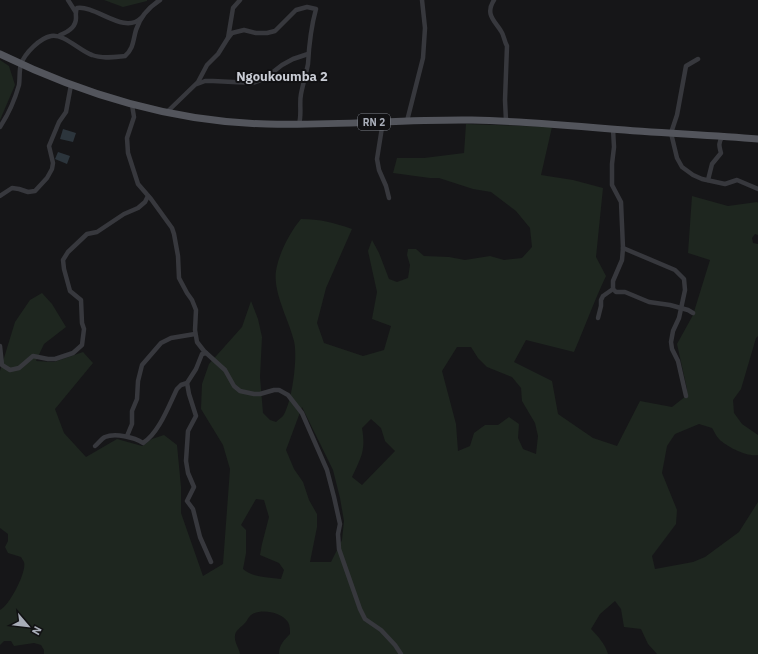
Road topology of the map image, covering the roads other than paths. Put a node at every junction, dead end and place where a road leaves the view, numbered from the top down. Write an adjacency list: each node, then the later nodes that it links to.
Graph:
1 (68, 0): 6 (street)
2 (159, 0): 7 (street)
3 (240, 0): 9 (street)
4 (422, 0): 19 (street)
5 (494, 0): 20 (street)
6 (75, 11): 7 (street); 8 (street)
7 (143, 15): 8 (street)
8 (60, 35): 13 (street)
9 (228, 38): 11 (street); 15 (street)
10 (0, 54): 13 (main road, RN 2)
11 (308, 54): 15 (street); 21 (street)
12 (698, 59): 24 (street)
13 (21, 64): 14 (main road, RN 2); 22 (street)
14 (71, 85): 16 (main road, RN 2); 29 (street)
15 (195, 85): 17 (street)
16 (132, 105): 17 (main road, RN 2); 30 (street)
17 (167, 112): 21 (main road, RN 2)
18 (383, 121): 19 (main road, RN 2); 21 (main road, RN 2); 31 (street)
19 (407, 121): 20 (main road, RN 2)
20 (506, 121): 23 (main road, RN 2)
21 (299, 124)
22 (0, 127)
23 (613, 129): 24 (main road, RN 2); 32 (street)
24 (671, 133): 25 (main road, RN 2); 27 (street)
25 (723, 136): 26 (main road, RN 2); 27 (street)
26 (758, 139)
27 (708, 180): 28 (street)
28 (758, 188)
29 (0, 196)
30 (148, 196): 37 (street); 38 (street)
31 (389, 198)
32 (623, 248): 33 (street); 34 (street)
33 (614, 289): 34 (street); 36 (street)
34 (681, 308): 35 (street); 41 (street)
35 (694, 313)
36 (598, 318)
37 (195, 334): 39 (street); 42 (street)
38 (0, 346)
39 (206, 353): 40 (street); 45 (street)
40 (187, 383): 42 (street); 44 (street)
41 (686, 396)
42 (127, 436): 43 (street)
43 (95, 446)
44 (211, 562)
45 (401, 654)

